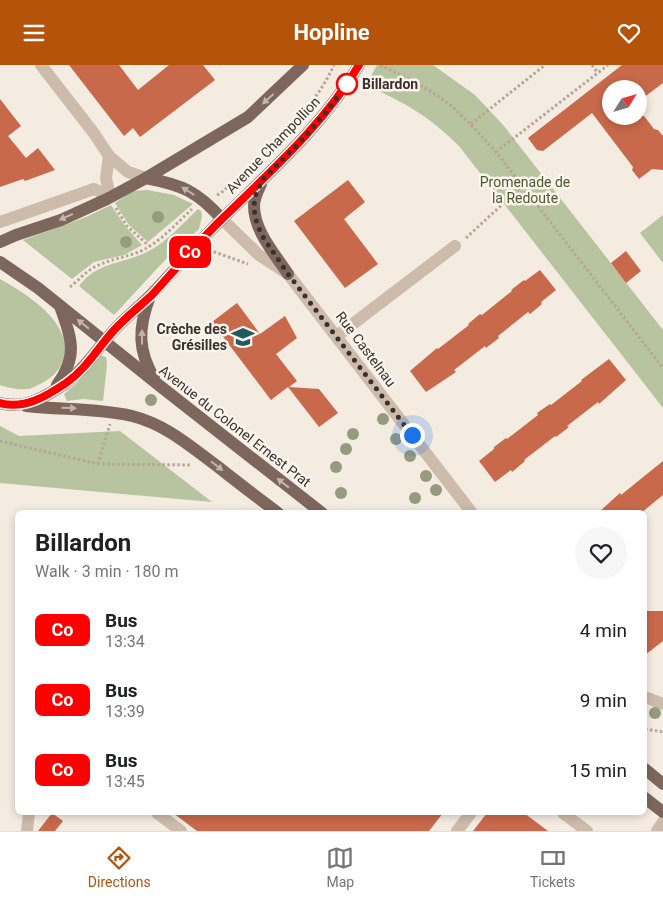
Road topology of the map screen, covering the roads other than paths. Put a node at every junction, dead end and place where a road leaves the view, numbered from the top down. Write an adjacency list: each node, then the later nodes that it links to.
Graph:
1 (41, 65): 4 (street)
2 (303, 65): 5 (main road, one-way to 5)
3 (359, 65): 6 (main road, Avenue Champollion)
4 (109, 156): 5 (street); 7 (street)
5 (146, 178): 7 (main road); 8 (main road, one-way to 5)
6 (263, 179): 8 (main road, Avenue Champollion); 13 (main road)
7 (110, 197): 9 (street); 10 (main road, one-way to 10)
8 (222, 219): 13 (street, Rue Castelnau); 14 (main road, Avenue Champollion)
9 (0, 222)
10 (0, 242)
11 (455, 246): 16 (street)
12 (0, 262): 15 (main road, Avenue du Colonel Ernest Prat)
13 (288, 274): 16 (street, Rue Castelnau)
14 (150, 296): 17 (main road, Avenue Champollion); 18 (main road, one-way to 14)
15 (60, 306): 17 (main road, Avenue du Colonel Ernest Prat, one-way to 15); 19 (main road)
16 (337, 336): 23 (street, Rue Castelnau)
17 (106, 342): 18 (main road, Avenue du Colonel Ernest Prat); 19 (main road, Avenue Champollion)
18 (160, 386): 22 (main road, Avenue du Colonel Ernest Prat, one-way to 18)
19 (53, 391): 20 (main road, Avenue Champollion)
20 (2, 403): 21 (main road, one-way to 21)
21 (274, 510)
22 (318, 510)
23 (470, 510)
24 (647, 698): 25 (street)
25 (663, 704)
26 (647, 771): 27 (main road)
27 (663, 784)
28 (647, 800): 29 (main road)
29 (663, 812)
30 (29, 815): 35 (street)
31 (160, 815): 36 (street)
32 (469, 815): 37 (street)
33 (566, 815): 38 (street)
34 (663, 822): 39 (street)
35 (27, 831)
36 (181, 831)
37 (457, 831)
38 (587, 831)
39 (657, 831)

